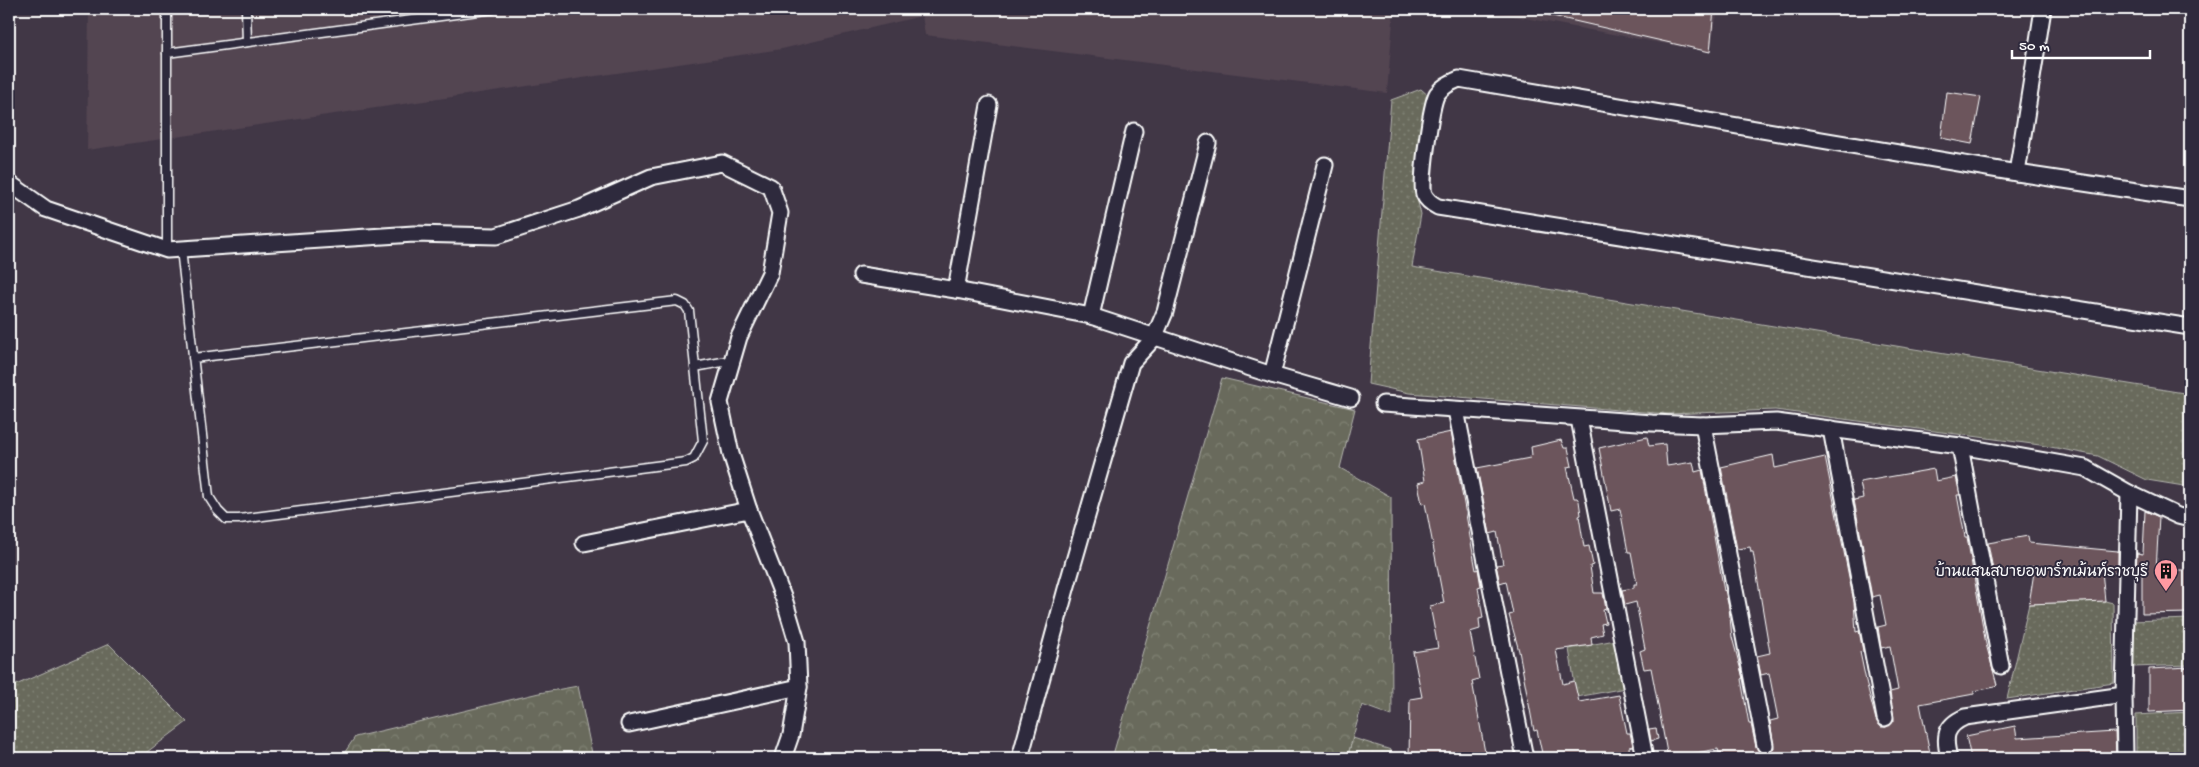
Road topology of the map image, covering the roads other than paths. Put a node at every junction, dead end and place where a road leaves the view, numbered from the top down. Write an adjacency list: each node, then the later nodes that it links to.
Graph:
1 (167, 9): 6 (lane)
2 (246, 9): 5 (lane)
3 (493, 9): 5 (lane)
4 (2043, 9): 11 (street)
5 (248, 42): 6 (lane)
6 (166, 53): 14 (lane)
7 (989, 105): 16 (street)
8 (1134, 131): 17 (street)
9 (1208, 142): 19 (street)
10 (1325, 165): 23 (street)
11 (2017, 173): 13 (street); 18 (street)
12 (9, 183): 14 (street)
13 (2190, 199)
14 (174, 249): 20 (lane); 21 (street)
15 (861, 275): 16 (street)
16 (956, 290): 17 (street)
17 (1091, 316): 19 (street)
18 (2190, 328)
19 (1154, 338): 23 (street); 42 (street)
20 (193, 358): 22 (lane); 22 (lane)
21 (733, 360): 22 (lane); 32 (street)
22 (695, 367)
23 (1272, 375): 24 (street)
24 (1352, 398)
25 (1383, 404): 26 (street)
26 (1456, 410): 27 (street); 43 (street)
27 (1579, 419): 28 (street); 44 (street)
28 (1703, 425): 29 (street); 40 (street)
29 (1831, 429): 30 (street); 38 (street)
30 (1960, 446): 31 (street); 35 (street)
31 (2129, 493): 33 (street); 37 (street)
32 (749, 510): 34 (street); 36 (street)
33 (2190, 519)
34 (584, 543)
35 (2001, 666)
36 (799, 687): 39 (street); 41 (street)
37 (2124, 695): 45 (street); 46 (street)
38 (1885, 718)
39 (629, 724)
40 (1765, 746)
41 (782, 758)
42 (1020, 758)
43 (1525, 758)
44 (1645, 758)
45 (1949, 758)
46 (2125, 758)

